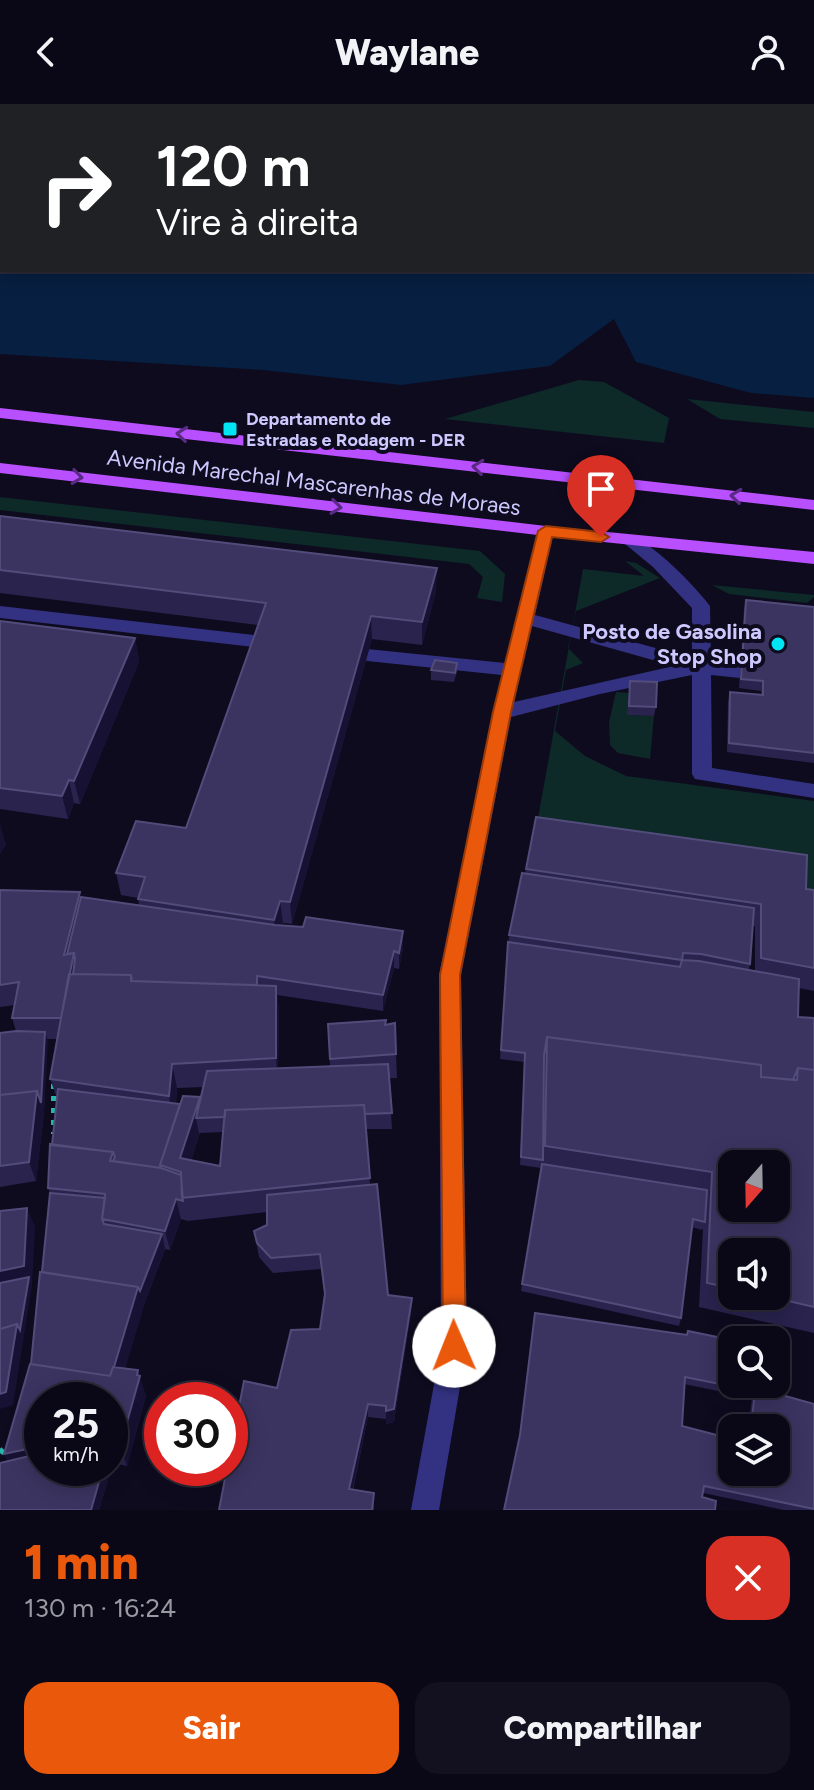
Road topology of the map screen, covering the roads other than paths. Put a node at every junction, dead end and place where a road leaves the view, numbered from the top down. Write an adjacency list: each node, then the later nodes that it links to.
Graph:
1 (0, 413): 3 (main road, Avenida Marechal Mascarenhas de Moraes, one-way to 1)
2 (0, 468): 4 (main road, Avenida Marechal Mascarenhas de Moraes, one-way to 4)
3 (814, 505)
4 (546, 531): 5 (main road, Avenida Marechal Mascarenhas de Moraes); 8 (street)
5 (628, 539): 6 (main road, Avenida Marechal Mascarenhas de Moraes); 11 (street)
6 (814, 558)
7 (0, 612): 9 (street)
8 (524, 618): 11 (street); 12 (street)
9 (262, 642)
10 (367, 655): 12 (street)
11 (701, 667): 13 (street); 14 (street); 15 (street)
12 (512, 670): 14 (street)
13 (740, 672)
14 (502, 712): 16 (street)
15 (814, 791)
16 (425, 1510)

